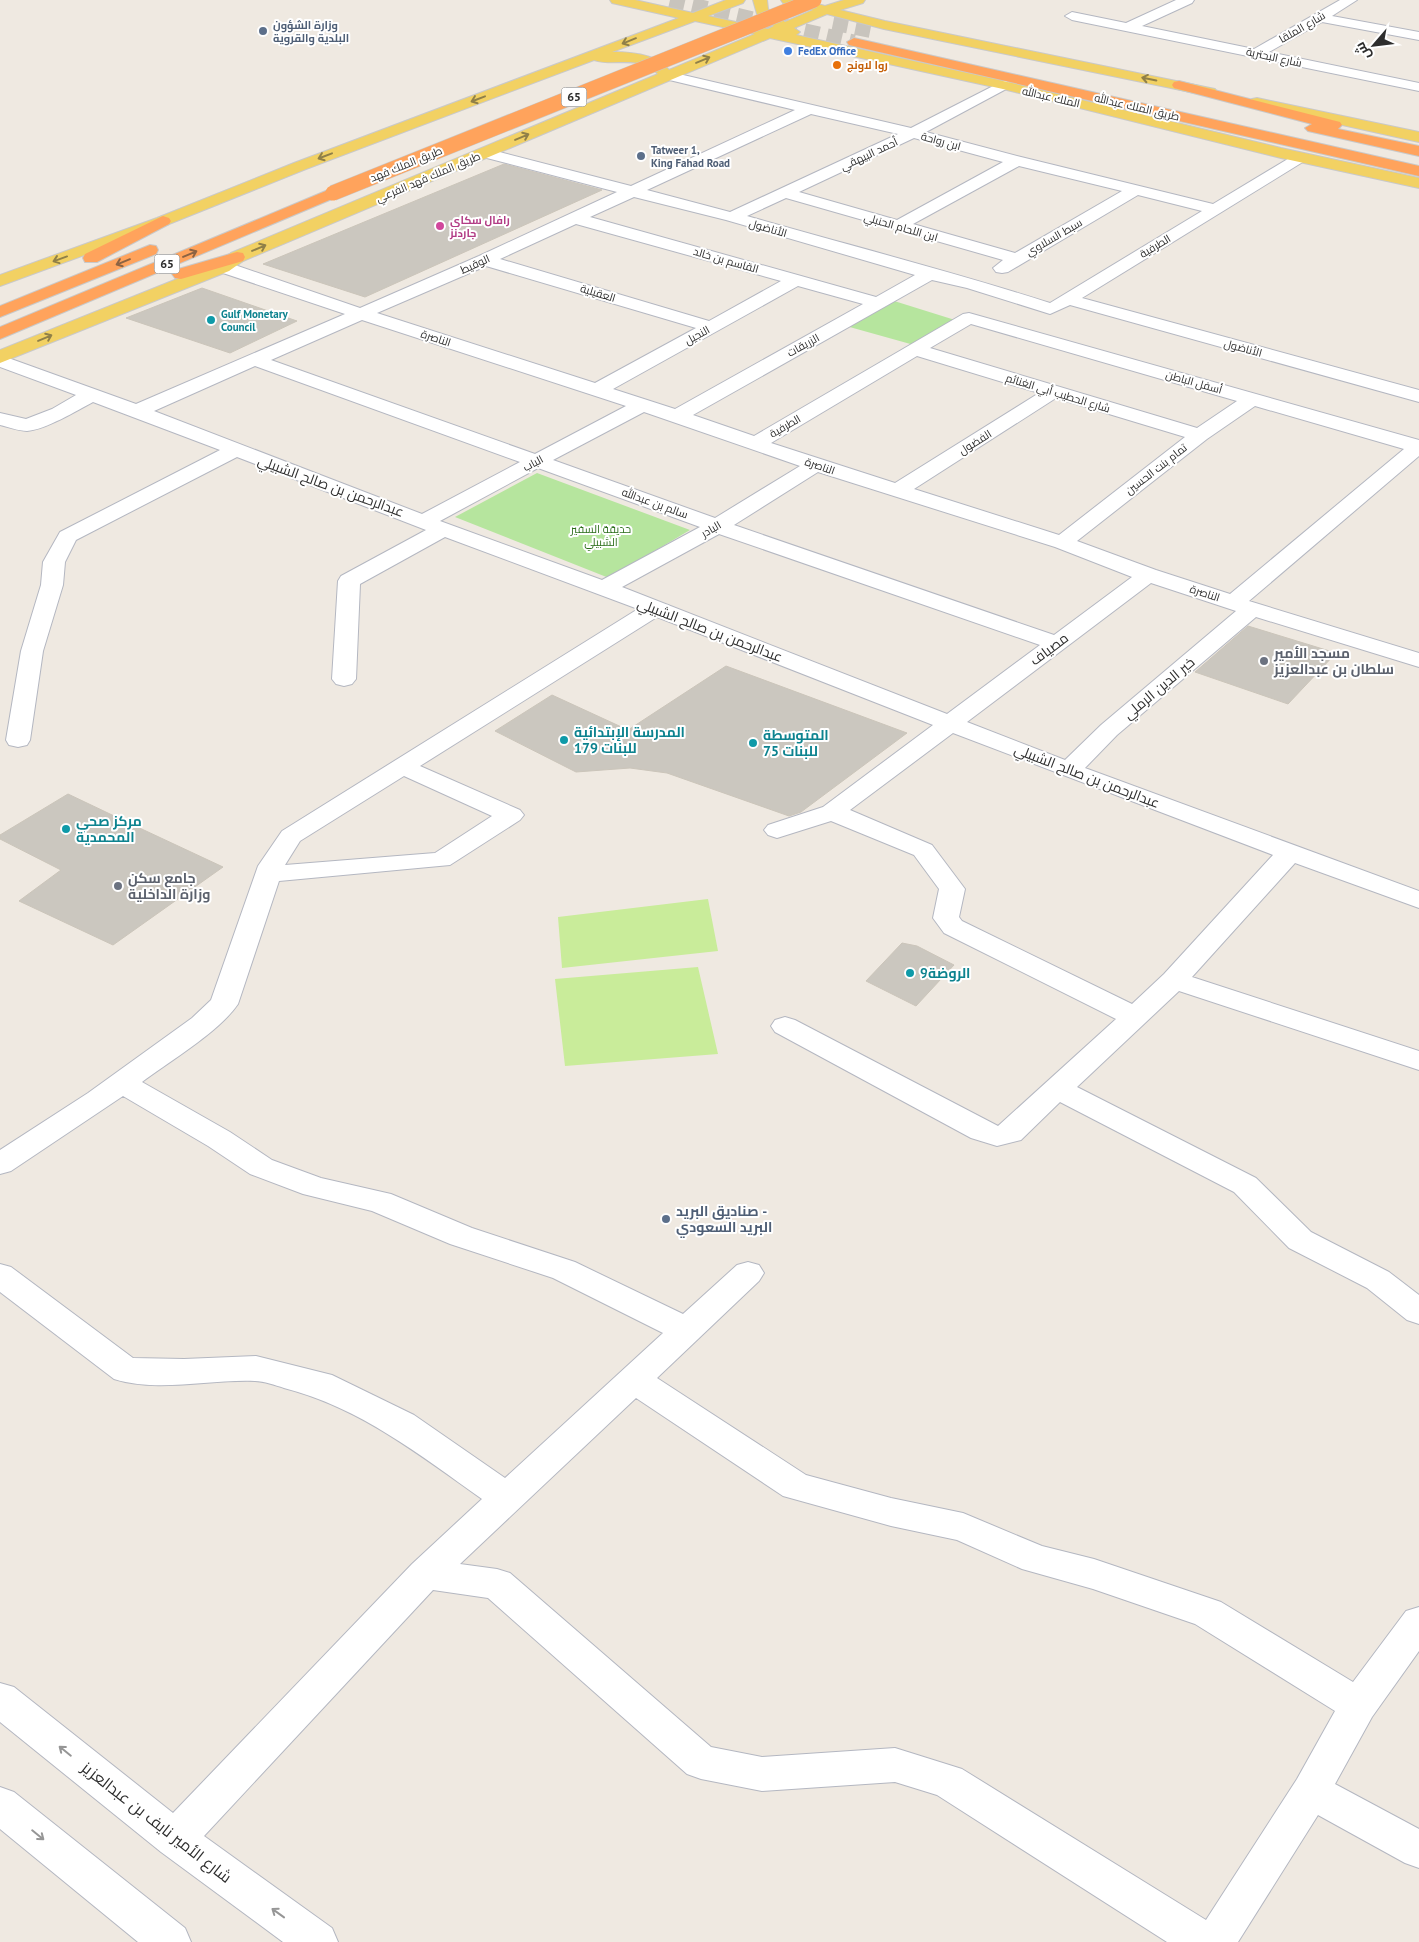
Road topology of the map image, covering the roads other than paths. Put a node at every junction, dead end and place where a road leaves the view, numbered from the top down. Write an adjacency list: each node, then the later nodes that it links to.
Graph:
1 (617, 0): 8 (main road)
2 (739, 0): 11 (main road); 12 (main road)
3 (773, 0): 27 (highway)
4 (788, 0): 9 (main road)
5 (858, 0): 10 (main road, طريق الملك فهد الفرعي); 16 (main road)
6 (1187, 0): 17 (street)
7 (1350, 0): 15 (street, شارع الملقا)
8 (646, 6): 11 (main road); 13 (main road); 19 (main road)
9 (809, 7): 10 (main road, طريق الملك فهد الفرعي); 12 (main road); 16 (main road); 20 (main road, طريق الملك فهد الفرعي); 69 (highway, طريق الملك فهد / 65, one-way to 9, bridge)
10 (828, 9): 12 (main road); 16 (main road)
11 (709, 10): 12 (main road); 13 (main road)
12 (760, 11): 13 (main road); 20 (main road); 20 (main road)
13 (691, 16): 19 (main road); 20 (main road, الملك عبدالله)
14 (1072, 16): 17 (street, شارع البحترية)
15 (1319, 17): 21 (street); 25 (street, شارع الملقا)
16 (882, 26): 18 (main road); 30 (main road, one-way to 16); 37 (highway, طريق الملك عبدالله)
17 (1129, 27): 25 (street, شارع البحترية)
18 (837, 28)
19 (660, 29): 26 (main road, one-way to 26)
20 (771, 30): 22 (main road, الملك عبدالله); 24 (main road, طريق الملك فهد الفرعي)
21 (1419, 36)
22 (825, 39): 23 (main road, الملك عبدالله); 24 (main road)
23 (849, 45): 29 (main road, الملك عبدالله); 41 (highway, طريق الملك عبدالله)
24 (731, 49): 28 (main road, طريق الملك فهد الفرعي, one-way to 24)
25 (1255, 54): 31 (street, شارع البحترية)
26 (586, 58): 28 (main road); 50 (main road, one-way to 50)
27 (598, 70)
28 (666, 75): 32 (street, ابن رواحة); 38 (main road, طريق الملك فهد الفرعي, one-way to 28)
29 (1003, 85): 33 (main road, الملك عبدالله); 34 (street, أحمد البيهقي)
30 (1179, 85): 35 (main road); 36 (highway)
31 (1419, 88)
32 (809, 109): 34 (street, ابن رواحة); 45 (street, الوقيط)
33 (1180, 127): 39 (main road, الملك عبدالله); 42 (highway)
34 (913, 133): 40 (street, ابن رواحة); 46 (street, أحمد البيهقي)
35 (1419, 138)
36 (1419, 144)
37 (1419, 151)
38 (484, 153): 45 (street, الأناضول); 55 (main road, طريق الملك فهد الفرعي, one-way to 38)
39 (1301, 157): 43 (main road, الملك عبدالله); 47 (street, الطرفية)
40 (1017, 161): 44 (street, ابن رواحة); 51 (street)
41 (1419, 171)
42 (1419, 176)
43 (1419, 183)
44 (1136, 190): 47 (street, ابن رواحة); 53 (street, سبط السلاوي)
45 (632, 191): 48 (street, الأناضول); 49 (street, الوقيط)
46 (785, 193): 48 (street, أحمد البيهقي); 51 (street, ابن اللحام الحنبلي)
47 (1215, 209): 60 (street, الطرفية)
48 (732, 217): 56 (street, الأناضول)
49 (574, 218): 54 (street, الوقيط); 57 (street, القاسم بن خالد)
50 (163, 220): 58 (main road, one-way to 58); 61 (highway)
51 (898, 226): 53 (street, ابن اللحام الحنبلي)
52 (166, 244): 64 (highway, 65, one-way to 64)
53 (1017, 259): 59 (street, سبط السلاوي)
54 (485, 260): 65 (street, الوقيط); 67 (street, العقيلية)
55 (230, 262): 65 (street, الناصرة); 69 (highway); 71 (main road, طريق الملك فهد الفرعي, one-way to 55)
56 (930, 274): 59 (street, الأناضول); 62 (street, الزريقات)
57 (796, 280): 62 (street, القاسم بن خالد); 67 (street, النجيل)
58 (0, 281)
59 (972, 284): 63 (street, الأناضول)
60 (1067, 299): 63 (street, الطرفية); 77 (street, الأناضول)
61 (0, 303)
62 (877, 303): 81 (street, الزريقات)
63 (1050, 309): 68 (street, الطرفية)
64 (0, 312)
65 (361, 314): 72 (street, الوقيط); 74 (street, الناصرة)
66 (969, 318): 68 (street, أسفل الباطن); 70 (street, الطرفية)
67 (712, 327): 74 (street, النجيل)
68 (1007, 329): 78 (street, أسفل الباطن)
69 (0, 336)
70 (916, 350): 75 (street, شارع الحطيب أبي الغنائم); 84 (street, الطرفية)
71 (0, 357)
72 (255, 360): 80 (street, الوقيط); 87 (street, سالم بن عبدالله)
73 (0, 361): 76 (street, عبدالرحمن بن صالح الشبيلي)
74 (597, 390): 79 (street, الناصرة)
75 (1053, 392): 83 (street, شارع الحطيب أبي الغنائم); 89 (street, الفضول)
76 (90, 395): 80 (street, عبدالرحمن بن صالح الشبيلي); 82 (street)
77 (1419, 396)
78 (1252, 399): 83 (street, تمام بنت الحسين); 85 (street, أسفل الباطن)
79 (642, 405): 81 (street, الناصرة); 87 (street, الباب)
80 (138, 411): 86 (street, عبدالرحمن بن صالح الشبيلي)
81 (677, 416): 84 (street, الناصرة)
82 (0, 420)
83 (1200, 435): 92 (street, تمام بنت الحسين)
84 (755, 444): 88 (street, الناصرة)
85 (1419, 446): 95 (street, خير الدين الرملي)
86 (235, 450): 90 (street, عبدالرحمن بن صالح الشبيلي); 101 (street)
87 (537, 460): 90 (street, الباب); 91 (street, سالم بن عبدالله)
88 (816, 465): 89 (street, الناصرة); 91 (street, البادر)
89 (897, 491): 92 (street, الناصرة)
90 (433, 525): 94 (street, عبدالرحمن بن صالح الشبيلي); 99 (street, الباب)
91 (718, 526): 94 (street, البادر); 97 (street, سالم بن عبدالله)
92 (1062, 543): 93 (street, الناصرة)
93 (1148, 574): 95 (street, الناصرة); 97 (street, مصياف)
94 (604, 588): 96 (street, عبدالرحمن بن صالح الشبيلي)
95 (1243, 606): 98 (street, الناصرة); 103 (street, خير الدين الرملي)
96 (654, 609): 100 (street, عبدالرحمن بن صالح الشبيلي); 102 (street)
97 (1056, 643): 100 (street, مصياف)
98 (1419, 660)
99 (344, 679)
100 (950, 724): 103 (street, عبدالرحمن بن صالح الشبيلي); 104 (street, مصياف)
101 (18, 740)
102 (401, 766): 107 (street); 107 (street)
103 (1069, 770): 106 (street, عبدالرحمن بن صالح الشبيلي)
104 (832, 812): 105 (street, مصياف); 110 (street)
105 (777, 830)
106 (1291, 851): 108 (street, عبدالرحمن بن صالح الشبيلي); 109 (street)
107 (268, 874): 113 (street)
108 (1419, 900)
109 (1174, 980): 110 (street); 112 (street)
110 (1135, 1017): 114 (street)
111 (785, 1026): 114 (street)
112 (1419, 1060)
113 (122, 1083): 115 (street); 119 (street)
114 (1058, 1089): 118 (street)
115 (0, 1164)
116 (748, 1274): 119 (street)
117 (0, 1275): 121 (street)
118 (1419, 1312)
119 (686, 1330): 120 (street)
120 (634, 1380): 121 (street); 125 (street)
121 (506, 1498): 122 (street)
122 (425, 1574): 128 (street); 132 (street)
123 (1419, 1622): 125 (street)
124 (0, 1699): 128 (street, شارع الأمير نايف بن عبدالعزيز, one-way to 124)
125 (1358, 1705): 126 (street)
126 (1311, 1791): 129 (street); 133 (street)
127 (0, 1805): 130 (street, one-way to 130)
128 (175, 1839): 131 (street, شارع الأمير نايف بن عبدالعزيز, one-way to 128)
129 (1419, 1850)
130 (170, 1942)
131 (317, 1942)
132 (1204, 1942)
133 (1215, 1942)

